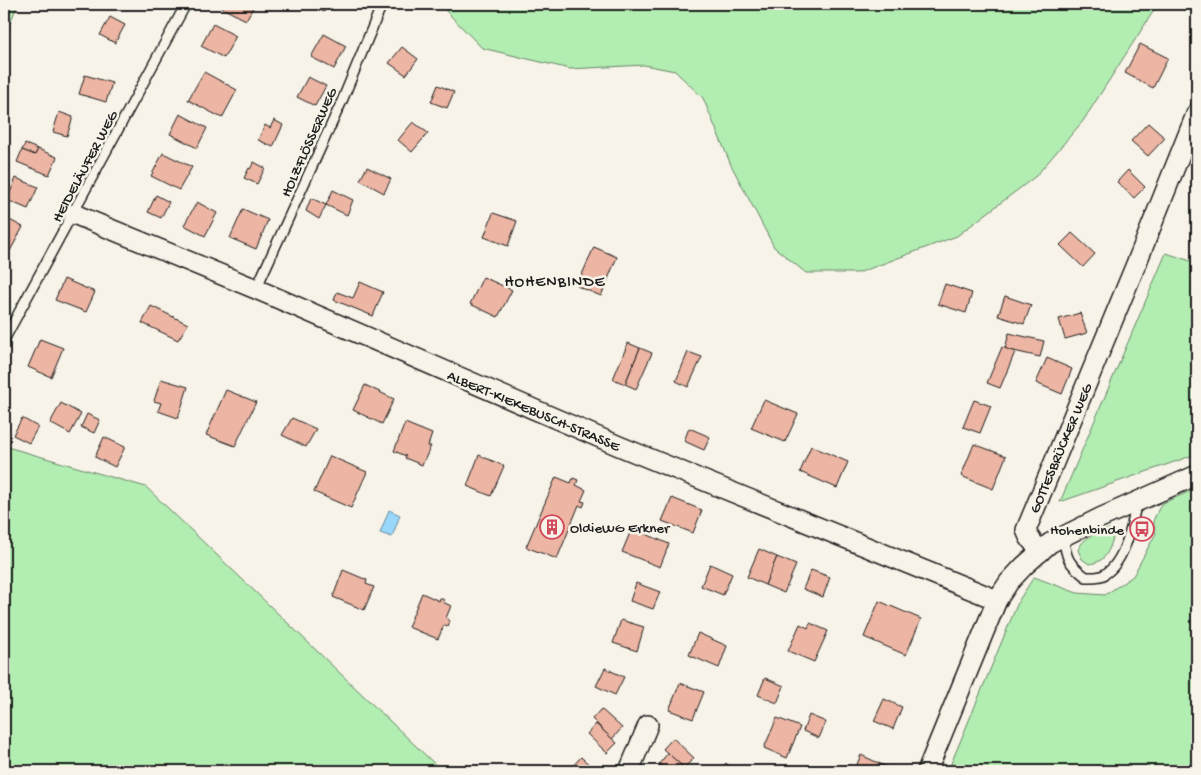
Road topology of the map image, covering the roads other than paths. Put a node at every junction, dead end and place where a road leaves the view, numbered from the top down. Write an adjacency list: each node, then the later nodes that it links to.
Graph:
1 (186, 4): 4 (lane, HEIDELÄUFER WEG)
2 (382, 4): 5 (lane, HOLZFLÖSSERWEG)
3 (1197, 112): 10 (street, GOTTESBRÜCKER WEG)
4 (74, 214): 5 (street, ALBERT-KIEKEBUSCH-STRASSE); 6 (lane, HEIDELÄUFER WEG)
5 (256, 290): 11 (street, ALBERT-KIEKEBUSCH-STRASSE)
6 (4, 340)
7 (1197, 475): 8 (street)
8 (1136, 503): 9 (street); 9 (lane)
9 (1064, 536): 10 (street)
10 (1040, 552): 11 (street)
11 (997, 600): 14 (street)
12 (648, 725): 13 (street)
13 (628, 771)
14 (927, 771)

